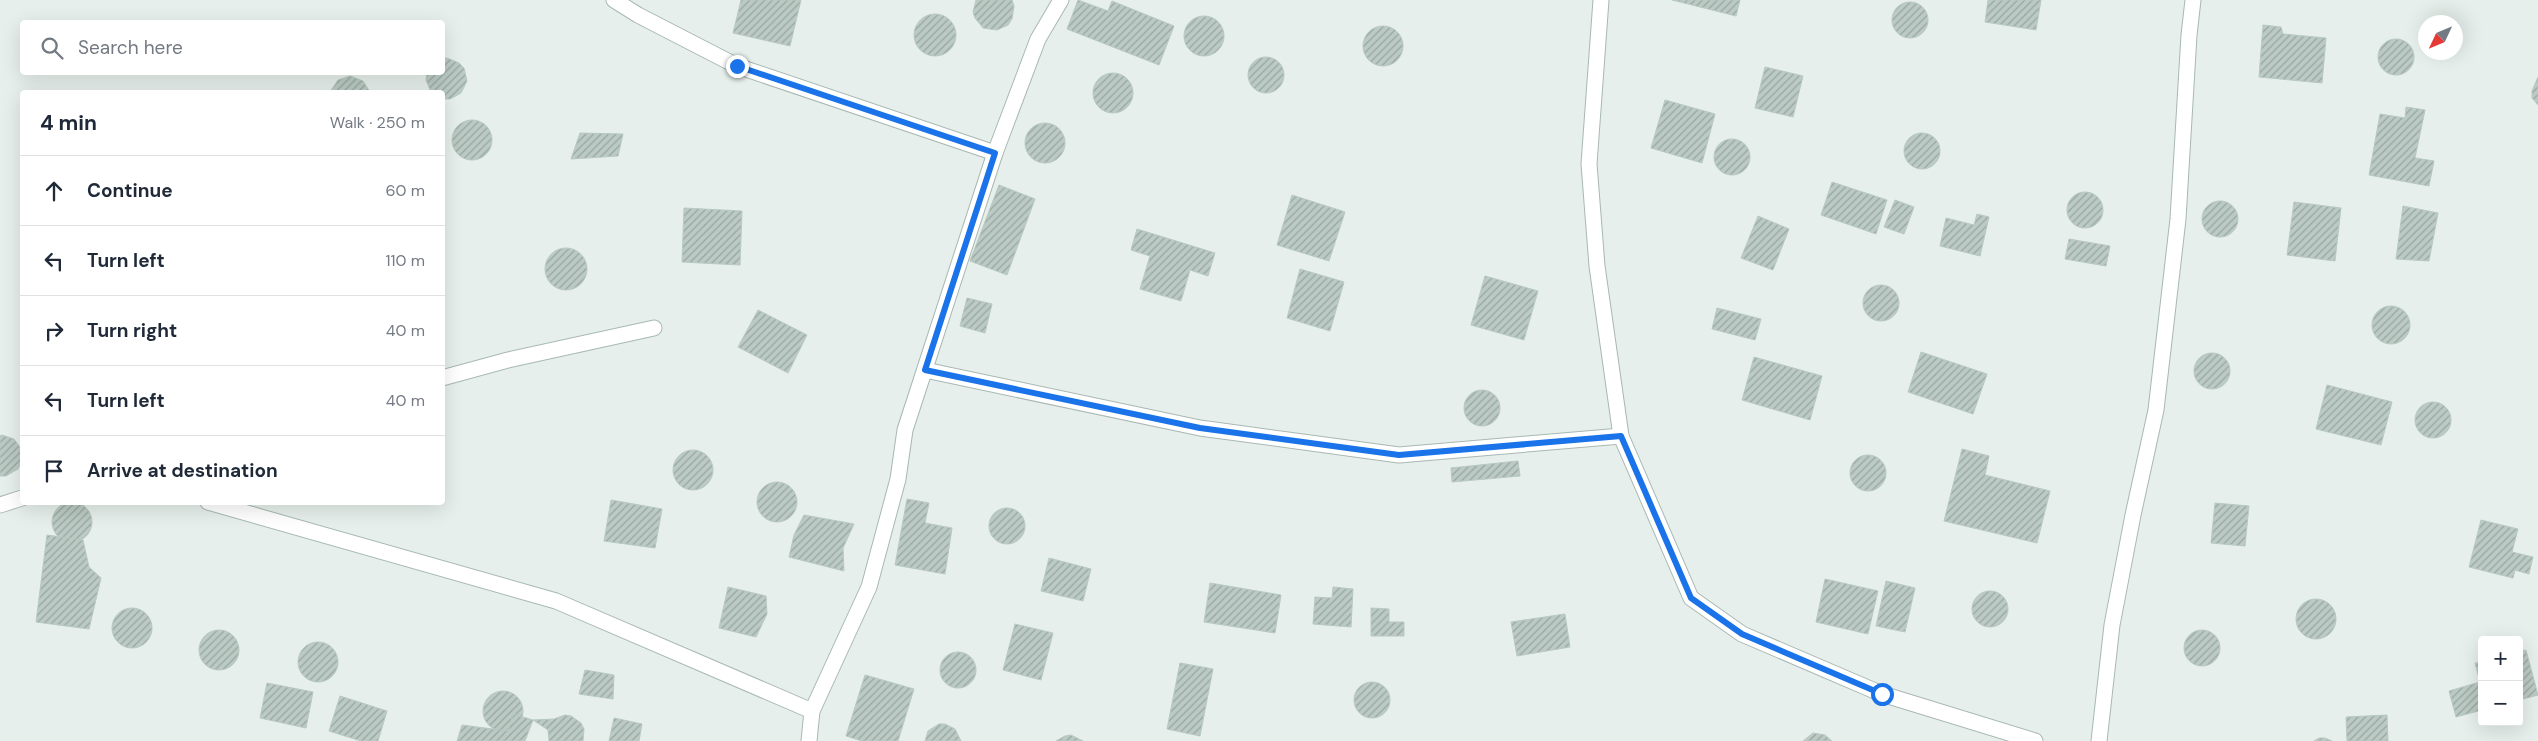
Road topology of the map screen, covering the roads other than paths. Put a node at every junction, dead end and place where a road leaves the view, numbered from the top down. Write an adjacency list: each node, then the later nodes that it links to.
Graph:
1 (614, 0): 5 (street)
2 (1061, 0): 5 (street)
3 (1600, 0): 9 (street)
4 (2193, 0): 16 (street)
5 (995, 153): 7 (street)
6 (654, 328): 8 (street)
7 (925, 370): 9 (street); 13 (street)
8 (445, 377)
9 (1621, 436): 15 (street)
10 (20, 499): 11 (street)
11 (0, 505)
12 (219, 505): 13 (street)
13 (812, 711): 14 (street)
14 (809, 741)
15 (2035, 741)
16 (2099, 741)

